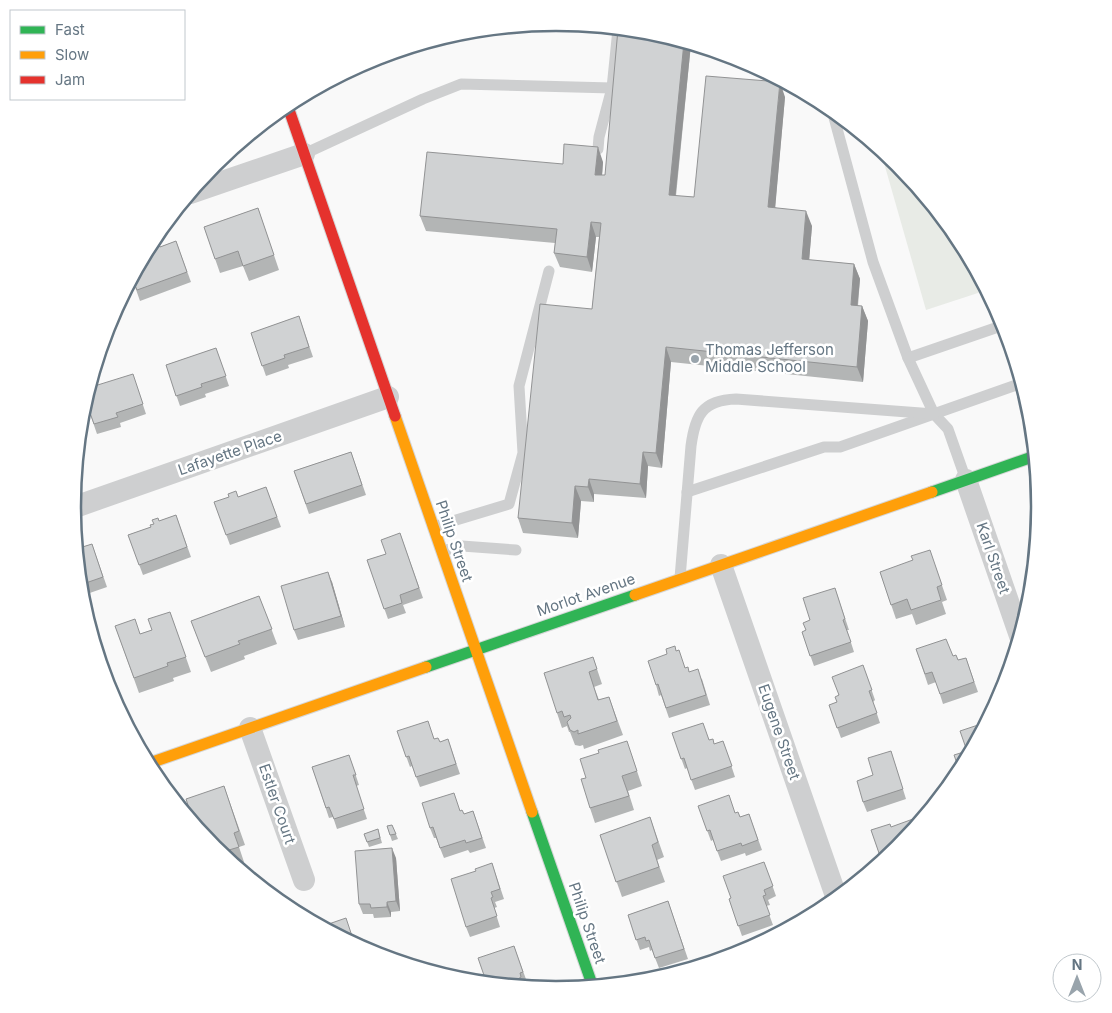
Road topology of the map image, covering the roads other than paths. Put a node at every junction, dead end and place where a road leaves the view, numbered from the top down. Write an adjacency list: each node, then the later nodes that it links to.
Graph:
1 (617, 35): 2 (lane)
2 (612, 88): 5 (lane); 6 (lane)
3 (290, 113): 6 (street, Philip Street)
4 (835, 122): 10 (lane)
5 (598, 149)
6 (304, 154): 7 (street); 12 (street, Philip Street)
7 (203, 189)
8 (549, 271): 18 (lane)
9 (996, 328): 10 (lane)
10 (908, 358): 13 (lane)
11 (1016, 385): 13 (lane)
12 (388, 397): 17 (street, Lafayette Place); 18 (street, Philip Street)
13 (934, 414): 15 (lane); 16 (lane); 16 (lane)
14 (1028, 458): 15 (street, Morlot Avenue)
15 (966, 480): 21 (street, Morlot Avenue); 23 (street, Karl Street)
16 (687, 492): 22 (lane)
17 (81, 505)
18 (433, 527): 20 (street, Philip Street)
19 (516, 550): 20 (lane)
20 (442, 551): 24 (street, Philip Street)
21 (721, 565): 22 (street, Morlot Avenue); 28 (street, Eugene Street)
22 (680, 579): 24 (street, Morlot Avenue)
23 (1016, 625)
24 (476, 650): 25 (street, Morlot Avenue); 29 (street, Philip Street)
25 (250, 728): 26 (street, Morlot Avenue); 27 (street, Estler Court)
26 (155, 761)
27 (304, 880)
28 (834, 892)
29 (591, 981)

